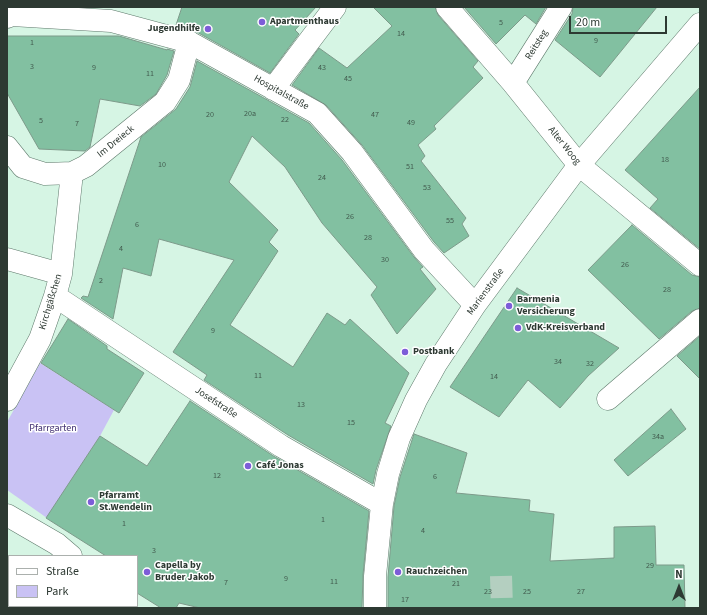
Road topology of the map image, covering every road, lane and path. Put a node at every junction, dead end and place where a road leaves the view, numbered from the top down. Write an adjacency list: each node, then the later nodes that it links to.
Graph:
1 (335, 7): 8 (street)
2 (447, 7): 7 (street, Alter Woog)
3 (561, 7): 7 (street, Reitsteg)
4 (7, 16): 6 (street, Hospitalstraße)
5 (700, 24): 10 (street, Marienstraße)
6 (189, 42): 8 (street, Hospitalstraße); 11 (street, Im Dreieck)
7 (513, 82): 10 (street, Alter Woog)
8 (273, 89): 16 (street, Hospitalstraße)
9 (7, 147): 11 (street, Im Dreieck)
10 (579, 165): 13 (street, Alter Woog); 16 (street, Marienstraße)
11 (72, 173): 14 (street, Kirchgäßchen)
12 (7, 259): 14 (street)
13 (700, 265)
14 (61, 274): 15 (street, Kirchgäßchen)
15 (55, 296): 19 (street, Kirchgäßchen); 20 (street, Josefstraße)
16 (475, 305): 20 (street, Marienstraße)
17 (700, 320): 18 (street)
18 (608, 399)
19 (7, 400)
20 (382, 504): 23 (street, Marienstraße)
21 (7, 515): 22 (street)
22 (69, 555)
23 (375, 608)

